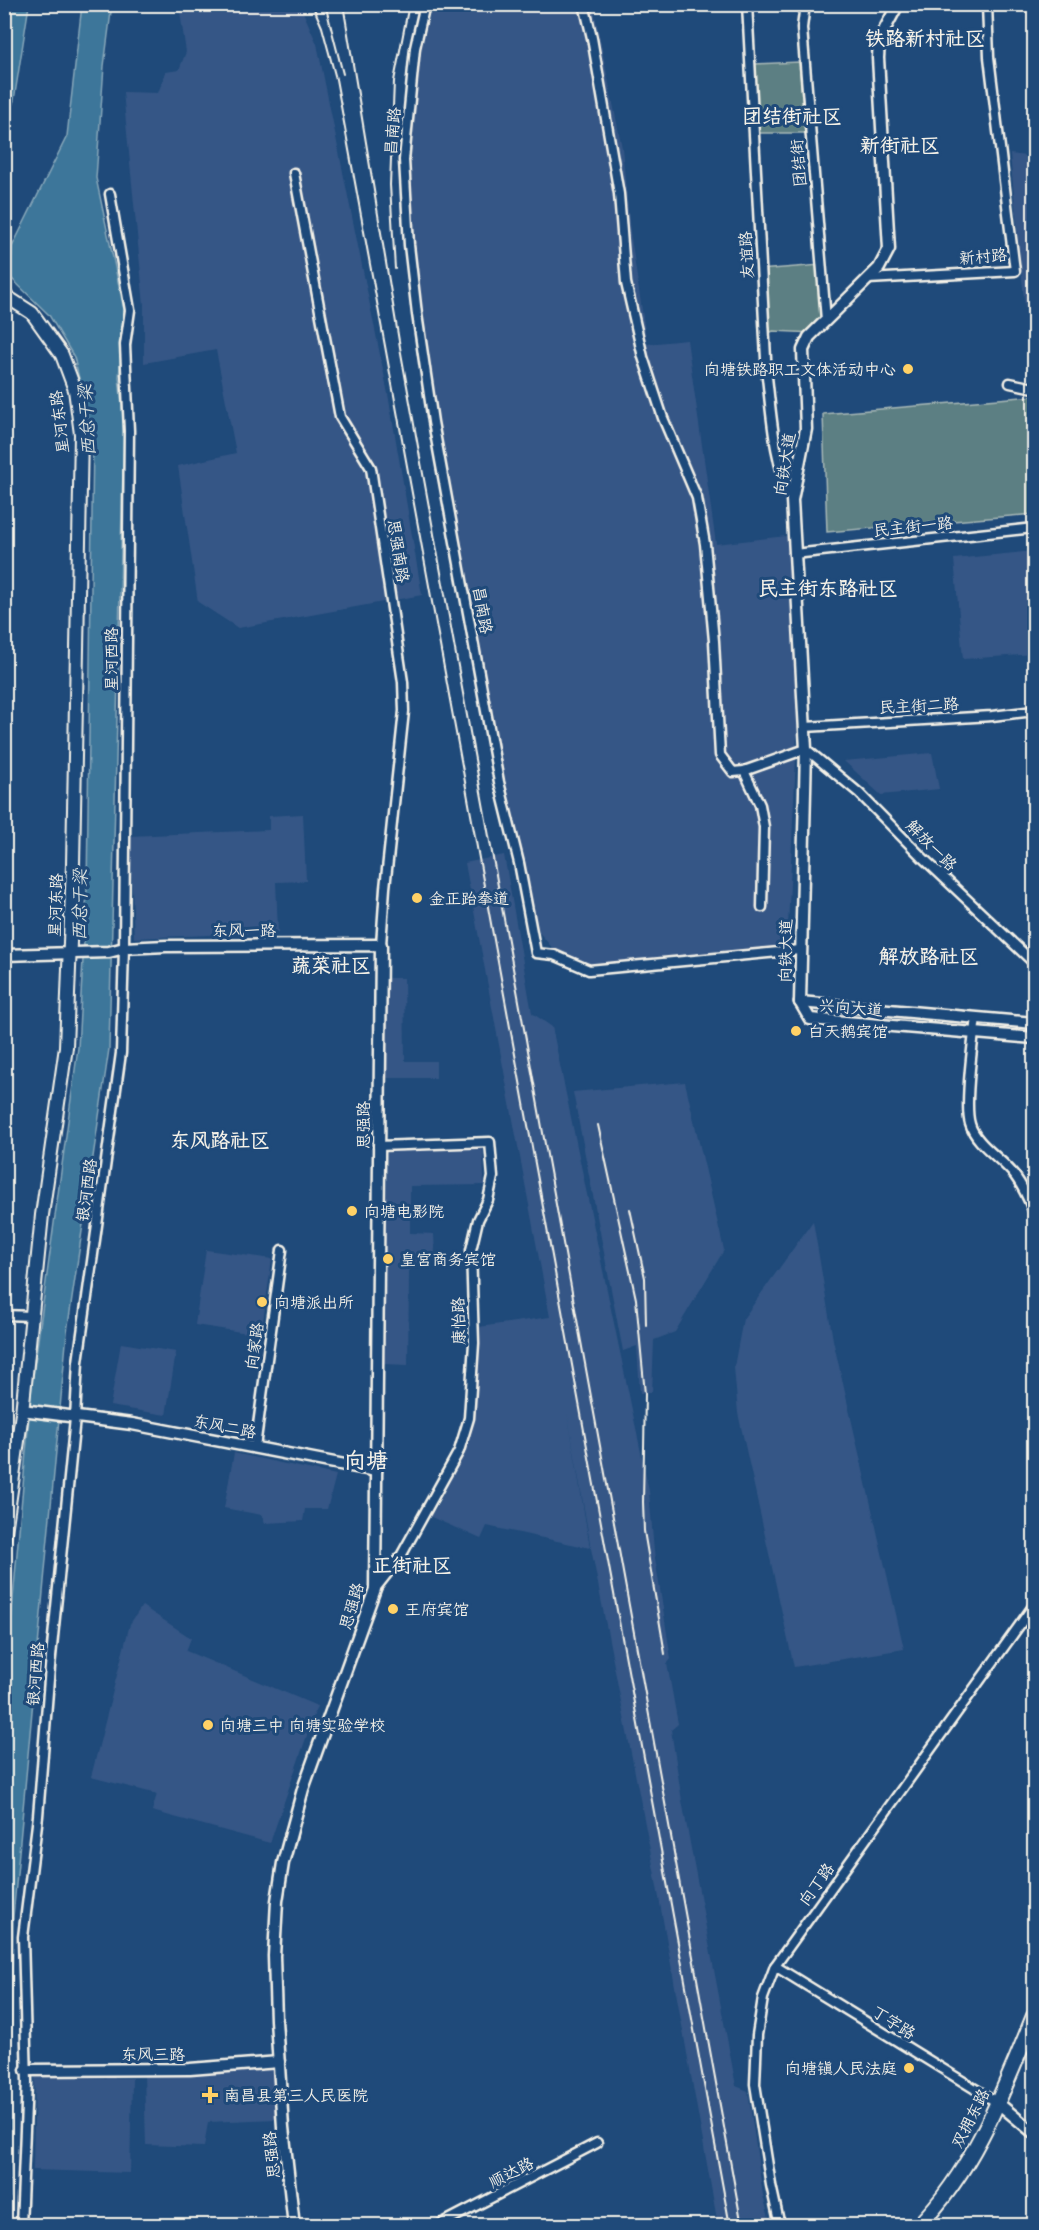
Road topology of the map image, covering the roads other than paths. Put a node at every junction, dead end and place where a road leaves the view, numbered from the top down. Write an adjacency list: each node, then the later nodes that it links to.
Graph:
1 (425, 4): 24 (street, 昌南路)
2 (584, 4): 20 (street)
3 (747, 4): 14 (street, 友谊路)
4 (805, 4): 11 (street, 团结街)
5 (987, 4): 9 (street, 新村路)
6 (896, 5): 9 (street, 向铁大道)
7 (294, 173): 22 (street, 思强南路)
8 (110, 194): 23 (street, 星河西路)
9 (868, 279): 11 (street, 向铁大道)
10 (4, 295): 25 (main road, 星河东路)
11 (826, 320): 14 (street, 向铁大道)
12 (1010, 383): 13 (street)
13 (1035, 388)
14 (792, 500): 16 (street, 向铁大道)
15 (1035, 528): 16 (street, 民主街一路)
16 (794, 554): 18 (street, 向铁大道)
17 (1035, 711): 18 (street, 民主街二路)
18 (805, 727): 19 (street, 向铁大道)
19 (806, 749): 20 (street); 24 (street, 向铁大道); 27 (street, 解放一路)
20 (744, 771): 21 (street)
21 (762, 907)
22 (381, 945): 23 (street, 东风一路); 34 (street, 思强路)
23 (124, 948): 25 (street, 东风一路); 33 (street, 星河西路)
24 (800, 950): 28 (street, 向铁大道)
25 (69, 953): 26 (street); 38 (main road, 星河东路)
26 (4, 955)
27 (1035, 963)
28 (800, 1002): 29 (street, 兴向大道); 31 (street, 兴向大道)
29 (976, 1018): 30 (street, 兴向大道); 31 (street)
30 (1035, 1023)
31 (974, 1033): 32 (street, 兴向大道); 35 (street)
32 (1035, 1038)
33 (110, 1126): 40 (street, 银河西路)
34 (378, 1146): 42 (street, 思强路); 44 (street, 康怡路)
35 (1035, 1213)
36 (282, 1250): 41 (street, 向家路)
37 (4, 1315): 38 (street)
38 (32, 1316): 39 (main road, 星河东路)
39 (25, 1410): 40 (street, 东风二路); 43 (main road, 星河东路)
40 (72, 1415): 41 (street, 东风二路); 49 (street, 银河西路)
41 (255, 1447): 42 (street, 东风二路)
42 (376, 1471): 44 (street, 思强路)
43 (4, 1539)
44 (375, 1589): 48 (street, 思强路)
45 (1035, 1605): 46 (street, 向丁路)
46 (775, 1966): 50 (street, 丁字路); 56 (street, 向丁路)
47 (1035, 2016): 50 (main road, 双拥东路)
48 (279, 2062): 49 (street, 东风三路); 54 (street, 思强路)
49 (26, 2070): 53 (street, 银河西路)
50 (998, 2103): 51 (street); 57 (main road, 双拥东路)
51 (1035, 2133)
52 (597, 2143): 55 (street, 顺达路)
53 (21, 2226)
54 (294, 2226)
55 (437, 2226)
56 (780, 2226)
57 (918, 2226)

